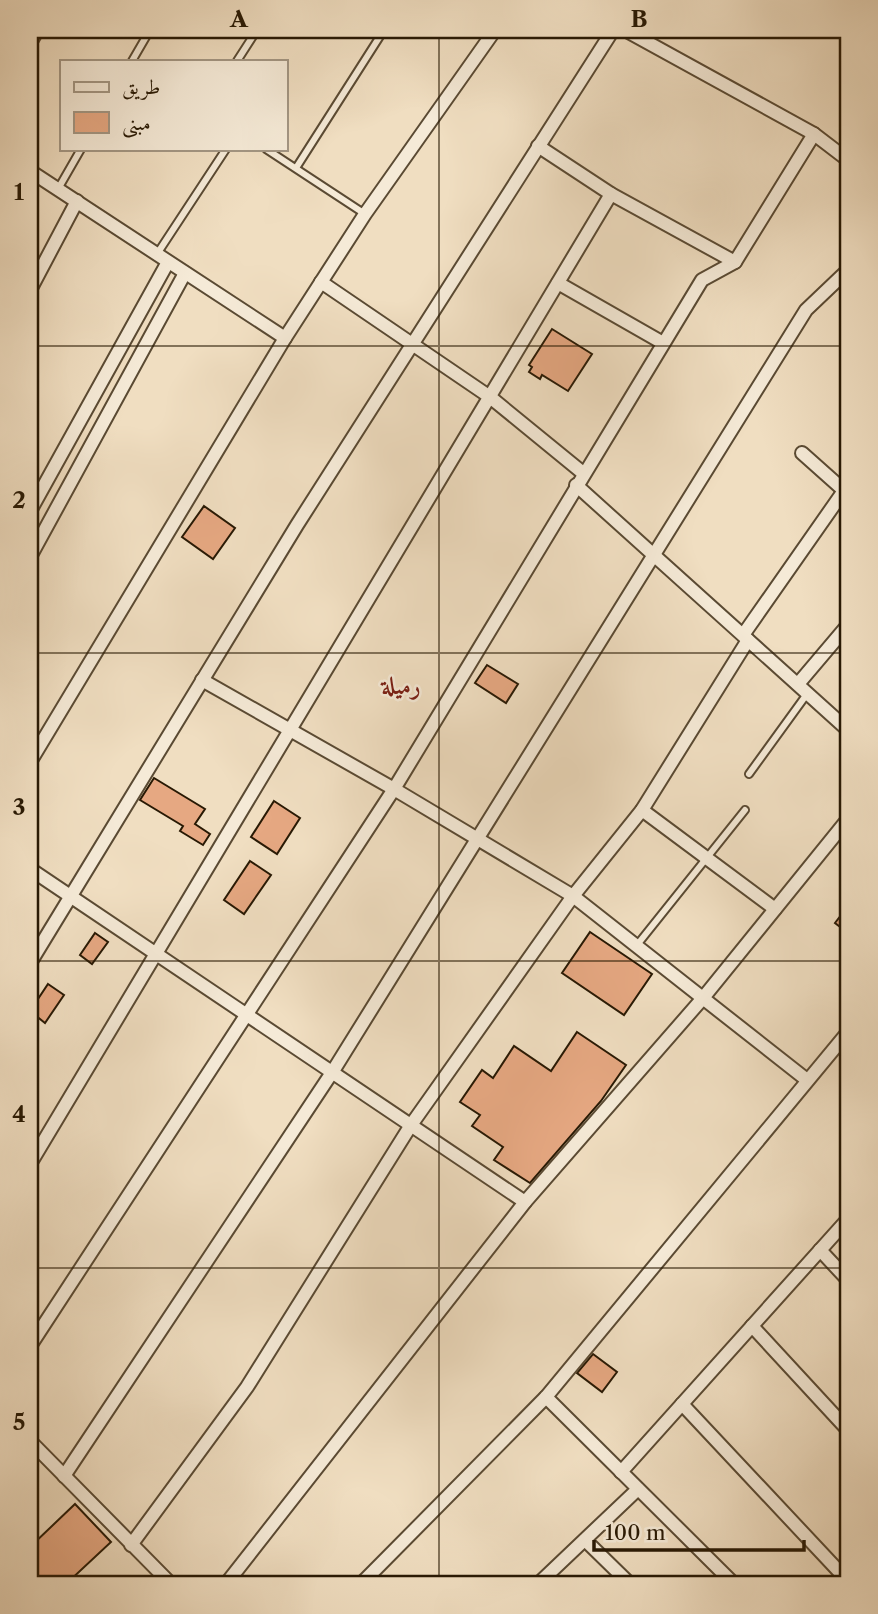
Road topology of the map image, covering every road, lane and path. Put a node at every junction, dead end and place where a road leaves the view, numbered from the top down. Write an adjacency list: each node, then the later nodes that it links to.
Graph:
1 (41, 30): 8 (lane)
2 (150, 30): 9 (lane)
3 (257, 30): 10 (lane)
4 (384, 30): 17 (lane)
5 (495, 30): 22 (street)
6 (613, 30): 12 (street)
7 (625, 30): 11 (street)
8 (30, 49)
9 (133, 60)
10 (238, 60)
11 (814, 134): 16 (street); 24 (street)
12 (538, 146): 20 (street); 31 (street)
13 (80, 150): 19 (lane)
14 (225, 150): 23 (lane)
15 (268, 150): 17 (lane)
16 (848, 159)
17 (296, 168): 22 (lane)
18 (30, 171): 19 (street)
19 (58, 189): 21 (street)
20 (611, 194): 24 (street); 28 (street)
21 (77, 201): 23 (street); 29 (street)
22 (365, 214): 27 (street)
23 (163, 258): 26 (street); 38 (street)
24 (735, 262): 32 (street)
25 (848, 270): 39 (street)
26 (185, 273): 30 (street); 40 (street)
27 (321, 282): 30 (street); 31 (street)
28 (558, 283): 32 (street); 33 (street)
29 (30, 290)
30 (285, 338): 47 (street)
31 (411, 342): 33 (street); 43 (street)
32 (663, 343): 35 (street)
33 (490, 397): 35 (street); 45 (street)
34 (802, 453): 37 (street)
35 (583, 473): 36 (street)
36 (576, 485): 39 (street); 49 (street)
37 (847, 490): 42 (street)
38 (30, 511)
39 (653, 553): 42 (street); 53 (street)
40 (30, 557)
41 (848, 625): 44 (street)
42 (746, 638): 44 (street); 50 (street)
43 (202, 680): 45 (street); 56 (street)
44 (803, 688): 46 (street); 48 (lane)
45 (290, 729): 49 (street); 60 (street)
46 (848, 730)
47 (30, 762)
48 (749, 774)
49 (394, 789): 53 (street); 63 (street)
50 (642, 810): 54 (street); 57 (street)
51 (745, 810): 54 (lane)
52 (848, 820): 58 (street)
53 (479, 839): 57 (street); 65 (street)
54 (706, 858): 58 (street); 59 (lane)
55 (30, 869): 56 (street)
56 (70, 896): 60 (street); 61 (street)
57 (573, 896): 59 (street); 67 (street)
58 (775, 909): 62 (street)
59 (635, 947): 62 (street)
60 (156, 953): 63 (street); 68 (street)
61 (30, 963)
62 (703, 998): 66 (street); 69 (street)
63 (247, 1014): 65 (street); 74 (street)
64 (848, 1032): 66 (street)
65 (333, 1070): 67 (street); 80 (street)
66 (807, 1080): 75 (street)
67 (411, 1125): 69 (street); 83 (street)
68 (30, 1164)
69 (525, 1202): 86 (street)
70 (848, 1219): 71 (street)
71 (820, 1250): 72 (street); 73 (street)
72 (848, 1280)
73 (752, 1326): 76 (street); 77 (street)
74 (30, 1346)
75 (546, 1397): 79 (street); 87 (street)
76 (682, 1404): 79 (street); 84 (street)
77 (848, 1430)
78 (30, 1441): 80 (street)
79 (621, 1472): 81 (street)
80 (64, 1476): 83 (street)
81 (638, 1489): 82 (street); 90 (street)
82 (585, 1540): 88 (street); 89 (street)
83 (131, 1545): 85 (street)
84 (848, 1581)
85 (171, 1584)
86 (226, 1584)
87 (361, 1584)
88 (538, 1584)
89 (630, 1584)
90 (734, 1584)

